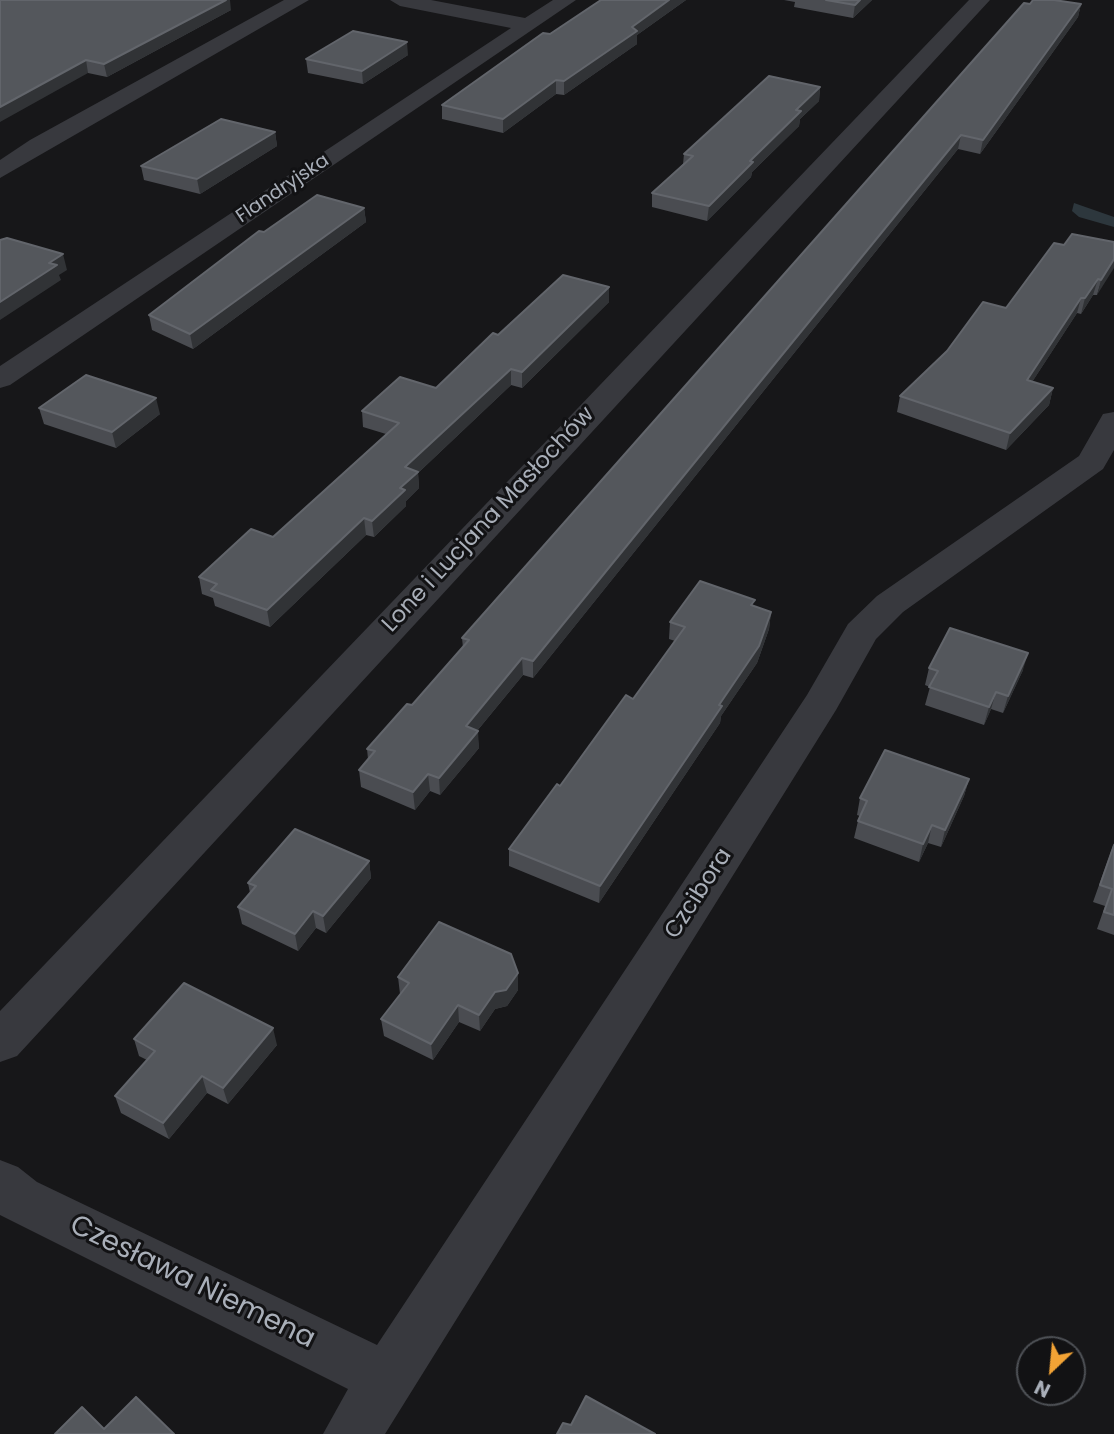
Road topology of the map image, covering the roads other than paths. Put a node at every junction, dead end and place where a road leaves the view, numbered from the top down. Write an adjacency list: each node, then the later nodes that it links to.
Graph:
1 (299, 0): 6 (street)
2 (400, 0): 5 (street)
3 (566, 0): 5 (street, Flandryjska)
4 (980, 0): 10 (street, Lone i Lucjana Masłochów)
5 (528, 25): 7 (street, Flandryjska)
6 (0, 171)
7 (0, 379)
8 (1114, 421): 9 (street, Czcibora)
9 (1103, 464): 12 (street, Czcibora)
10 (0, 1042)
11 (0, 1183): 12 (street, Czesława Niemena)
12 (388, 1378): 13 (street, Czcibora)
13 (352, 1434)

